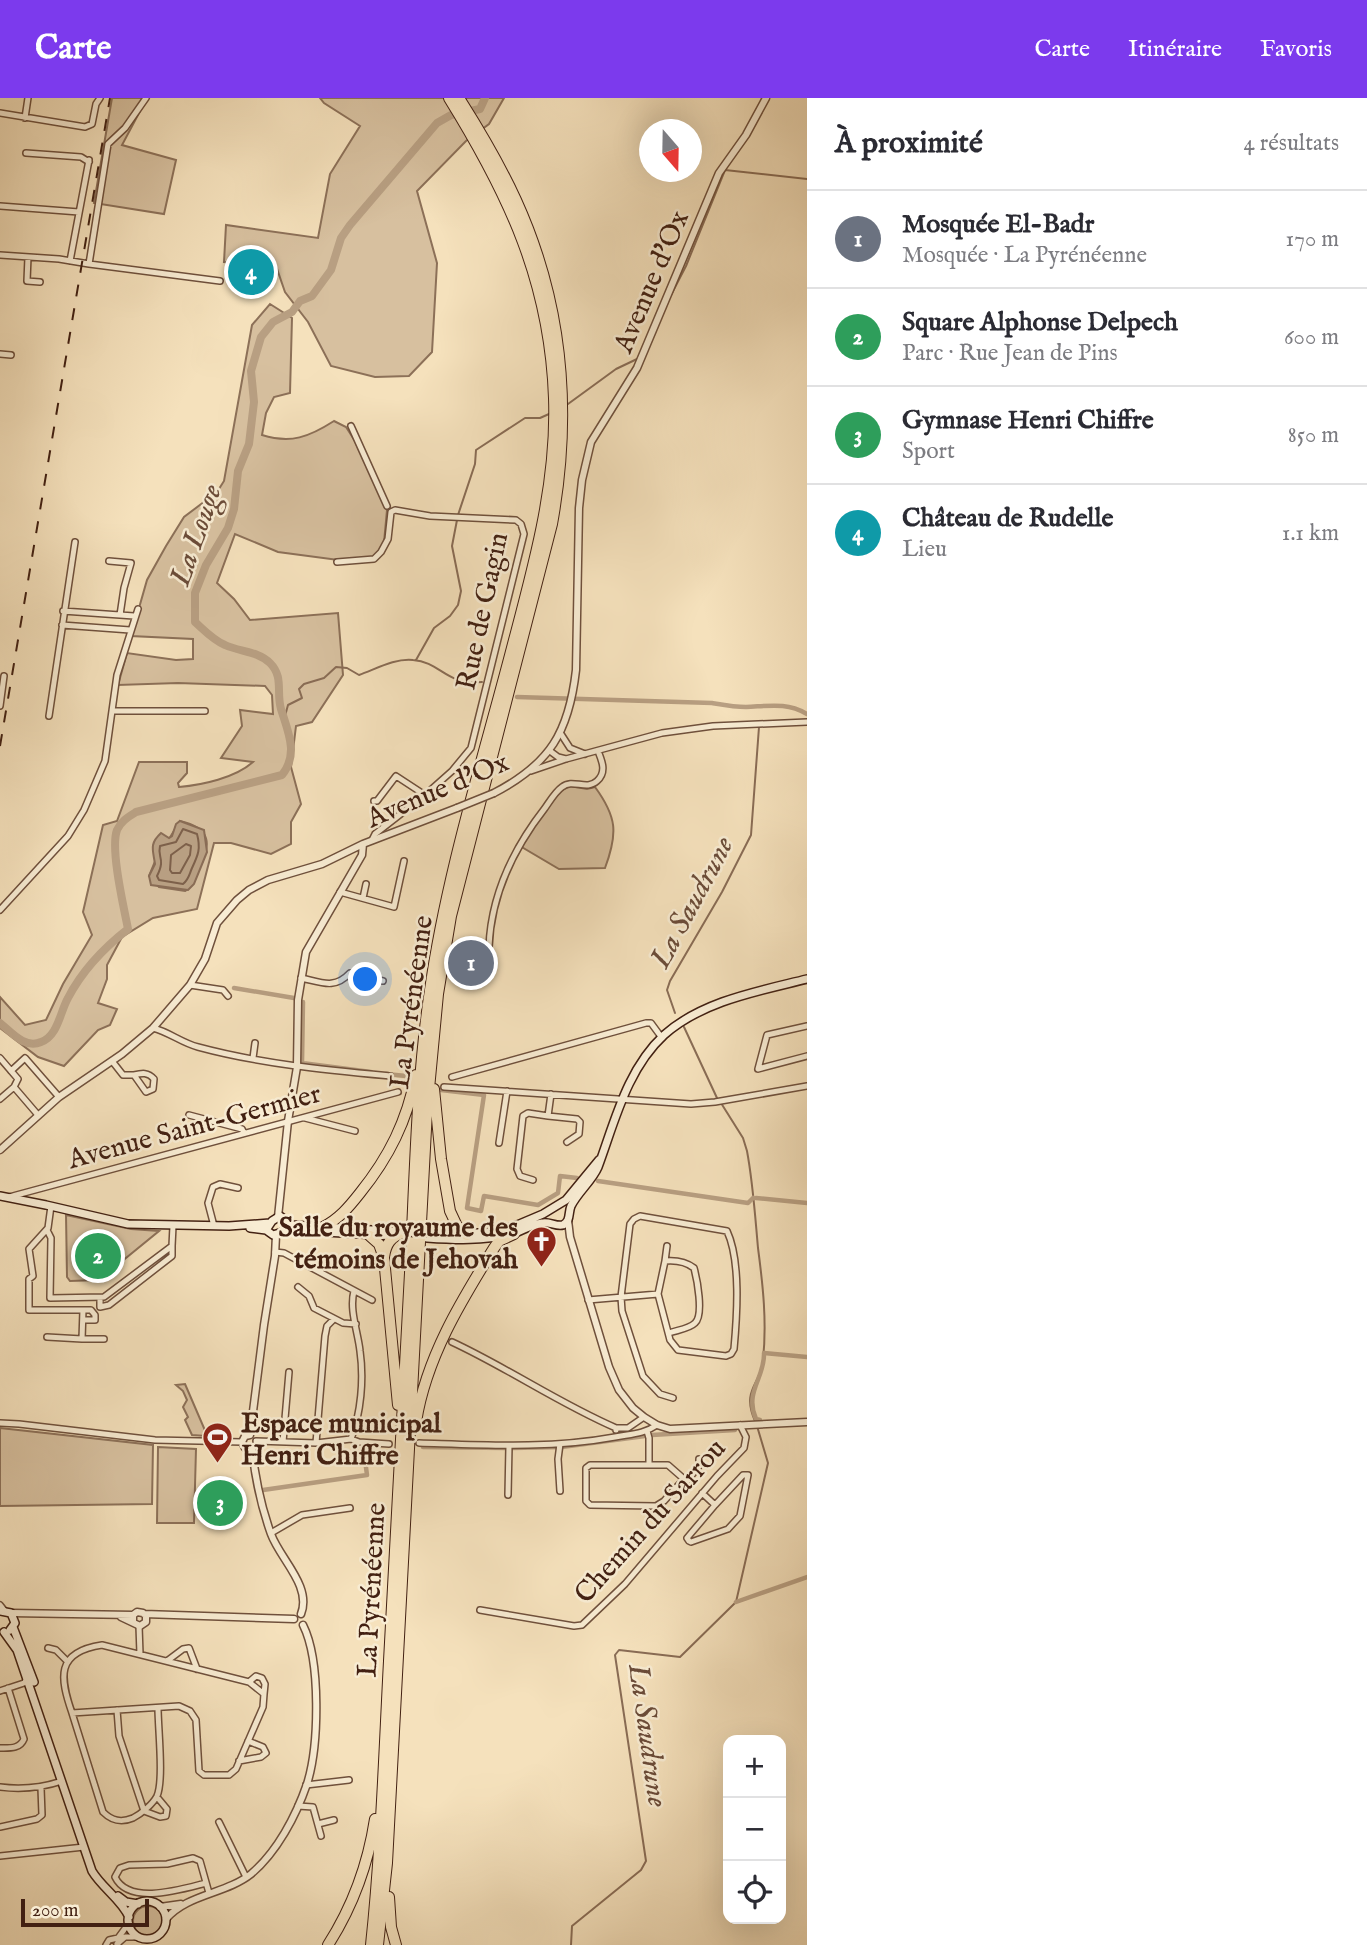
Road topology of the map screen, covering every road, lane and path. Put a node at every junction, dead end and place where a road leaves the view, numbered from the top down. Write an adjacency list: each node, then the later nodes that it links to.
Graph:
1 (28, 98): 8 (street)
2 (100, 98): 8 (street)
3 (146, 98): 16 (street)
4 (449, 98): 9 (highway, La Pyrénéenne)
5 (459, 98): 9 (highway, La Pyrénéenne)
6 (766, 98): 40 (street, Avenue d'Ox)
7 (0, 113): 8 (street)
8 (25, 118)
9 (473, 128): 64 (highway, La Pyrénéenne); 67 (highway, La Pyrénéenne)
10 (26, 153): 12 (street)
11 (0, 206): 12 (street)
12 (79, 212): 15 (street)
13 (0, 255): 14 (street)
14 (27, 257): 15 (street); 18 (street)
15 (70, 261): 16 (street)
16 (89, 264): 17 (street)
17 (220, 281)
18 (40, 282)
19 (0, 354): 20 (street)
20 (10, 355)
21 (351, 426): 23 (street)
22 (379, 502): 23 (street)
23 (387, 506): 24 (street)
24 (394, 510): 27 (street); 47 (street, Rue de Gagin)
25 (75, 542): 29 (street)
26 (109, 561): 30 (street)
27 (337, 562)
28 (138, 609): 31 (street)
29 (63, 611): 30 (street); 32 (street)
30 (120, 615): 31 (street)
31 (134, 616): 33 (street)
32 (62, 625): 33 (street); 38 (street)
33 (130, 630): 36 (street)
34 (4, 676): 35 (street)
35 (0, 706)
36 (113, 711): 37 (street); 55 (street)
37 (205, 711)
38 (49, 716)
39 (807, 722): 43 (street)
40 (561, 734): 41 (street); 42 (street, Avenue d'Ox)
41 (566, 744): 42 (street); 44 (street)
42 (552, 748): 45 (street); 46 (street, Avenue d'Ox)
43 (598, 751): 44 (street); 56 (street)
44 (585, 754): 45 (street)
45 (566, 759): 46 (street)
46 (531, 771): 49 (street, Avenue d'Ox, bridge)
47 (425, 795): 48 (street); 49 (street, Rue de Gagin)
48 (374, 801)
49 (372, 841): 50 (street, Avenue d'Ox)
50 (363, 844): 53 (street); 60 (street, Avenue d'Ox)
51 (404, 861): 54 (street)
52 (366, 884): 54 (street)
53 (341, 892): 54 (street); 57 (street)
54 (363, 898)
55 (0, 910)
56 (489, 947)
57 (301, 978): 59 (street); 72 (street)
58 (807, 979): 65 (main road)
59 (383, 981)
60 (190, 985): 61 (street); 63 (street, Avenue d'Ox)
61 (228, 996)
62 (807, 1026): 68 (street)
63 (153, 1027): 70 (street); 71 (street, Avenue d'Ox)
64 (433, 1029): 115 (highway); 166 (highway, La Pyrénéenne)
65 (662, 1038): 76 (street); 85 (main road)
66 (255, 1043): 70 (street)
67 (423, 1051): 110 (highway); 163 (highway, La Pyrénéenne)
68 (807, 1056)
69 (0, 1058): 73 (street)
70 (253, 1058): 72 (street)
71 (112, 1061): 74 (street); 83 (street, Avenue d'Ox)
72 (297, 1067): 75 (street); 90 (street)
73 (11, 1071): 78 (street); 83 (street)
74 (134, 1076)
75 (390, 1076)
76 (452, 1077)
77 (807, 1086): 85 (street)
78 (13, 1087): 84 (street); 86 (street)
79 (444, 1087): 80 (street)
80 (507, 1091): 82 (street); 94 (street)
81 (398, 1092): 89 (street, Avenue Saint-Germier)
82 (551, 1094): 85 (street); 88 (street)
83 (59, 1097): 86 (street, Avenue d'Ox)
84 (0, 1098)
85 (622, 1100): 96 (main road)
86 (38, 1115): 95 (street, Avenue d'Ox)
87 (189, 1115): 92 (street)
88 (548, 1116): 93 (street); 97 (street)
89 (302, 1117): 90 (street, Avenue Saint-Germier); 91 (street)
90 (288, 1121): 92 (street, Avenue Saint-Germier); 105 (street)
91 (355, 1131)
92 (244, 1133): 99 (street, Avenue Saint-Germier)
93 (567, 1142)
94 (499, 1143)
95 (0, 1150)
96 (599, 1160): 101 (main road); 104 (main road)
97 (533, 1180)
98 (238, 1188): 108 (street)
99 (25, 1196): 100 (main road); 102 (main road)
100 (4, 1197)
101 (558, 1205): 103 (main road); 104 (main road)
102 (51, 1206): 107 (main road); 111 (street)
103 (550, 1210): 106 (main road); 115 (main road)
104 (568, 1216): 106 (main road); 119 (street)
105 (278, 1217): 109 (main road); 112 (main road)
106 (554, 1224): 113 (main road); 119 (street)
107 (173, 1226): 108 (main road); 118 (street)
108 (214, 1226): 112 (main road)
109 (286, 1226): 110 (main road); 112 (main road); 116 (main road)
110 (323, 1227): 114 (main road)
111 (47, 1230): 128 (street); 132 (street)
112 (271, 1230): 121 (street)
113 (514, 1234): 117 (main road); 166 (highway)
114 (400, 1235): 116 (main road); 117 (main road, bridge); 122 (highway)
115 (467, 1235): 117 (main road)
116 (370, 1236): 122 (highway)
117 (427, 1236)
118 (172, 1246): 128 (street); 131 (street)
119 (573, 1246): 130 (street)
120 (667, 1246): 123 (street)
121 (275, 1252): 125 (street); 152 (street)
122 (384, 1258): 163 (highway)
123 (664, 1261): 126 (street); 137 (street)
124 (298, 1287): 134 (street)
125 (354, 1291): 129 (street); 136 (street)
126 (658, 1294): 127 (street); 137 (street)
127 (621, 1297): 130 (street); 137 (street); 143 (street)
128 (100, 1298): 131 (street)
129 (372, 1300)
130 (588, 1300): 144 (street)
131 (100, 1307): 133 (street)
132 (83, 1310): 133 (street); 135 (street)
133 (92, 1312): 135 (street)
134 (334, 1319): 136 (street); 158 (street)
135 (83, 1320): 139 (street)
136 (356, 1324): 154 (street)
137 (669, 1333)
138 (47, 1337): 139 (street)
139 (82, 1339): 140 (street)
140 (104, 1339)
141 (452, 1342): 150 (street)
142 (289, 1372): 157 (street)
143 (673, 1398)
144 (644, 1417): 147 (street); 149 (street)
145 (807, 1422): 148 (street)
146 (0, 1423): 156 (street)
147 (637, 1423): 150 (street); 151 (street)
148 (740, 1425): 149 (street); 170 (street, Chemin du Sarrou)
149 (657, 1426): 151 (street)
150 (617, 1428): 153 (street)
151 (645, 1432): 153 (street); 167 (street)
152 (250, 1435): 155 (street); 156 (street)
153 (617, 1437): 161 (street)
154 (351, 1439): 158 (street); 160 (street)
155 (256, 1441): 157 (street); 164 (street)
156 (242, 1442): 164 (street)
157 (283, 1442): 158 (street)
158 (316, 1443)
159 (419, 1443): 162 (street)
160 (389, 1444)
161 (560, 1444): 162 (street); 169 (street)
162 (509, 1446): 171 (street)
163 (401, 1447): 200 (highway, La Pyrénéenne)
164 (252, 1448): 174 (street)
165 (699, 1459): 168 (street)
166 (409, 1463): 218 (highway, La Pyrénéenne)
167 (649, 1465): 168 (street); 168 (street)
168 (688, 1482)
169 (560, 1491)
170 (702, 1493): 172 (street); 176 (street, Chemin du Sarrou)
171 (508, 1494)
172 (715, 1505): 172 (street)
173 (350, 1508): 174 (street)
174 (271, 1534): 177 (street)
175 (4, 1610): 178 (street); 182 (main road)
176 (480, 1610)
177 (301, 1614): 180 (street); 183 (street)
178 (39, 1615): 181 (street); 182 (street)
179 (145, 1617): 180 (street); 181 (street); 181 (street)
180 (294, 1619): 183 (street)
181 (135, 1621): 186 (street)
182 (14, 1625): 184 (main road); 190 (main road)
183 (303, 1625): 203 (street)
184 (2, 1632): 190 (main road)
185 (48, 1648): 187 (street)
186 (140, 1654): 187 (street); 188 (street)
187 (68, 1661): 196 (street)
188 (167, 1661): 189 (street); 189 (street)
189 (197, 1669): 191 (street)
190 (26, 1680): 192 (street); 202 (main road); 221 (main road)
191 (249, 1682): 193 (street); 193 (street)
192 (2, 1689): 198 (street)
193 (264, 1694): 197 (street)
194 (158, 1708): 195 (street); 199 (street); 206 (street)
195 (117, 1710): 196 (street); 208 (street)
196 (72, 1713): 208 (street)
197 (248, 1741): 199 (street); 199 (street)
198 (0, 1748)
199 (239, 1762)
200 (383, 1777): 229 (highway); 230 (highway, La Pyrénéenne)
201 (349, 1780): 203 (street)
202 (62, 1781): 205 (street); 214 (main road)
203 (306, 1785): 207 (street)
204 (0, 1787): 205 (street)
205 (41, 1788): 212 (street)
206 (157, 1797): 208 (street); 208 (street)
207 (298, 1806): 211 (street); 216 (street)
208 (144, 1811)
209 (334, 1820): 211 (street)
210 (219, 1822): 216 (street)
211 (318, 1824): 213 (street)
212 (0, 1827)
213 (321, 1836)
214 (84, 1847): 215 (street); 224 (main road)
215 (0, 1856)
216 (246, 1877): 219 (street)
217 (206, 1883): 217 (street); 219 (street)
218 (385, 1887): 231 (highway, La Pyrénéenne); 232 (highway)
219 (209, 1893): 220 (street)
220 (193, 1901): 222 (street); 223 (street)
221 (138, 1904): 222 (main road); 224 (main road)
222 (160, 1907): 223 (main road)
223 (166, 1919): 226 (main road)
224 (129, 1920): 225 (main road); 227 (street)
225 (144, 1940): 226 (main road); 227 (street)
226 (156, 1941)
227 (118, 1942): 228 (street)
228 (106, 1945)
229 (328, 1945)
230 (371, 1945)
231 (378, 1945)
232 (396, 1945)

